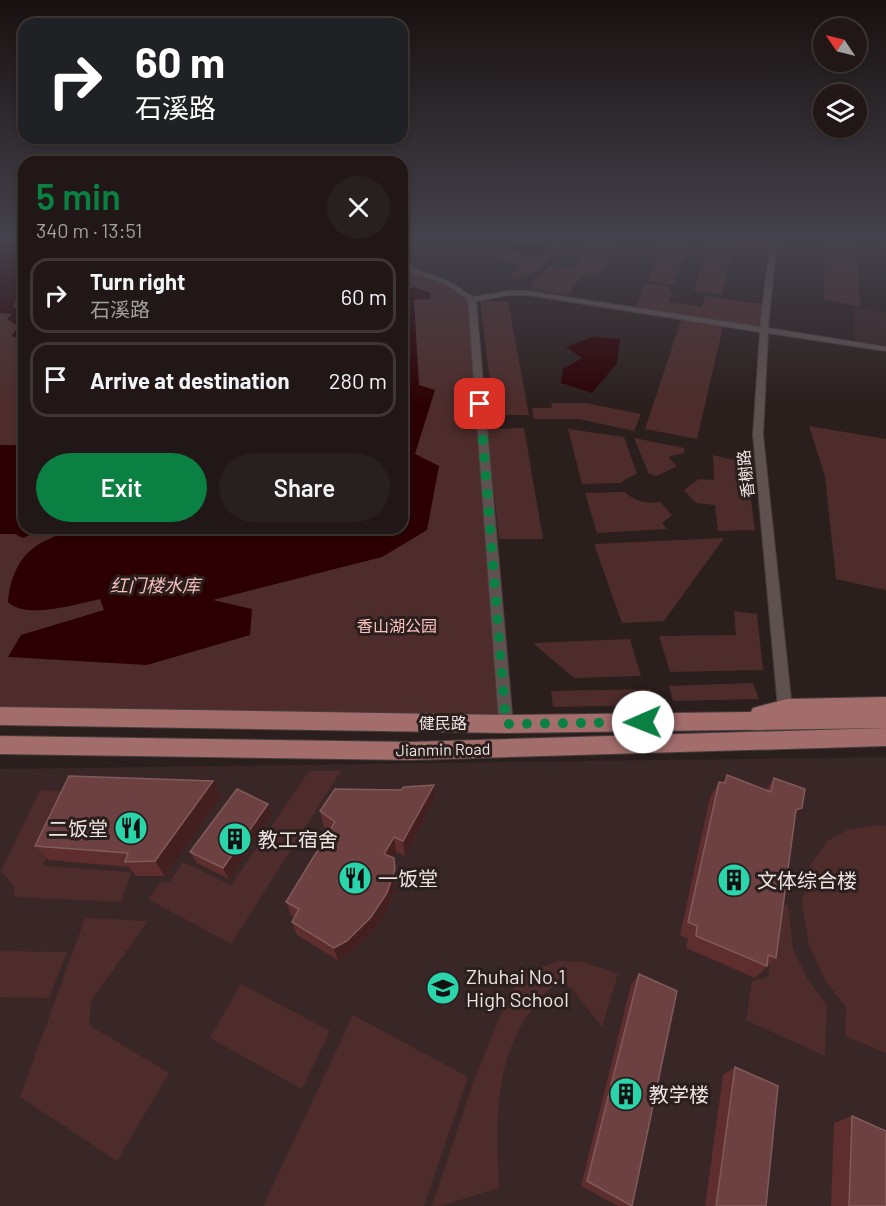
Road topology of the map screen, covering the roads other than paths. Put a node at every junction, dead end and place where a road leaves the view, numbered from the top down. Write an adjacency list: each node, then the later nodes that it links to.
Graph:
1 (465, 294): 5 (street)
2 (501, 294): 5 (street)
3 (536, 294): 6 (street)
4 (768, 294): 6 (street, 香榭路)
5 (472, 299): 12 (street)
6 (764, 330): 7 (street); 9 (street, 香榭路)
7 (886, 349)
8 (886, 705): 9 (main road)
9 (785, 708): 13 (main road)
10 (0, 716): 12 (main road, 健民路)
11 (886, 719): 13 (main road, 健民路)
12 (506, 724): 13 (main road, 健民路)
13 (729, 731): 14 (main road, Jianmin Road); 15 (main road); 16 (main road, Jianmin Road)
14 (886, 737)
15 (886, 744)
16 (0, 745)

